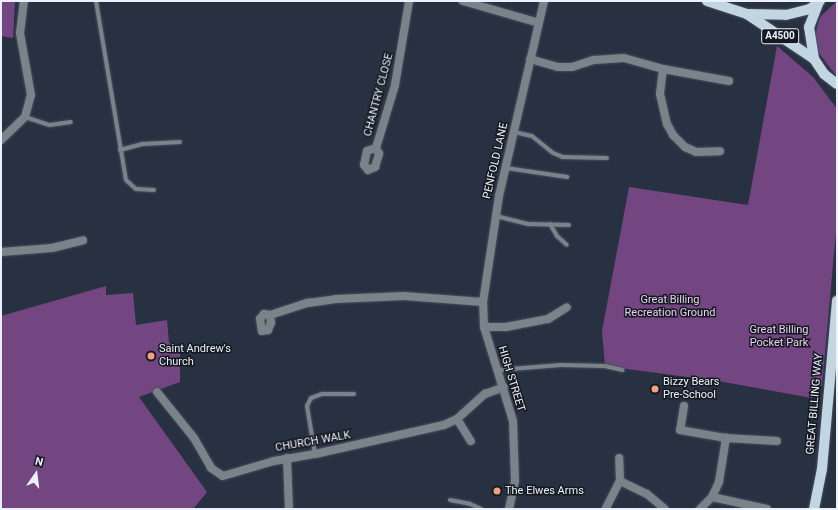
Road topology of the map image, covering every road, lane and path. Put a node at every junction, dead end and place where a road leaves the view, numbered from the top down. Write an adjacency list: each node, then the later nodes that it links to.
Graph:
1 (24, 1): 15 (street)
2 (96, 1): 21 (lane)
3 (409, 1): 20 (street, CHANTRY CLOSE)
4 (463, 1): 9 (street)
5 (544, 1): 9 (street, PENFOLD LANE)
6 (707, 1): 8 (main road, A4500)
7 (819, 2): 8 (main road, A4500); 11 (main road)
8 (746, 14): 11 (main road, A4500)
9 (539, 23): 10 (street, PENFOLD LANE)
10 (530, 59): 12 (street); 17 (street, PENFOLD LANE)
11 (814, 59): 14 (main road)
12 (663, 69): 13 (street); 22 (street)
13 (729, 81)
14 (836, 85)
15 (25, 118): 16 (lane); 18 (street)
16 (71, 122)
17 (514, 132): 23 (lane); 24 (street, PENFOLD LANE)
18 (1, 140)
19 (180, 142): 21 (lane)
20 (376, 148)
21 (120, 150): 26 (lane)
22 (720, 151)
23 (607, 158)
24 (506, 168): 25 (lane); 27 (street, PENFOLD LANE)
25 (567, 177)
26 (154, 190)
27 (496, 216): 28 (lane); 34 (street, PENFOLD LANE)
28 (550, 224): 29 (lane); 31 (lane)
29 (569, 225)
30 (83, 240): 32 (street)
31 (567, 245)
32 (1, 252)
33 (837, 301): 61 (main road, GREAT BILLING WAY)
34 (483, 302): 36 (street); 37 (street, PENFOLD LANE)
35 (567, 308): 37 (street)
36 (270, 314)
37 (484, 327): 38 (street, HIGH STREET)
38 (498, 370): 39 (lane); 40 (street, HIGH STREET)
39 (623, 370)
40 (504, 387): 44 (street, CHURCH WALK); 57 (street, HIGH STREET)
41 (157, 392): 49 (street, CHURCH WALK)
42 (354, 394): 48 (lane)
43 (684, 406): 45 (street)
44 (457, 419): 46 (street); 48 (street, CHURCH WALK)
45 (726, 438): 47 (street); 52 (street)
46 (471, 441)
47 (777, 441)
48 (315, 454): 49 (street, CHURCH WALK)
49 (287, 458): 55 (street)
50 (619, 458): 51 (street)
51 (620, 482): 54 (street); 58 (street)
52 (712, 497): 59 (street); 60 (street)
53 (450, 500): 56 (lane)
54 (606, 508)
55 (290, 509)
56 (481, 509)
57 (509, 509)
58 (665, 509)
59 (700, 509)
60 (767, 509)
61 (814, 509)

